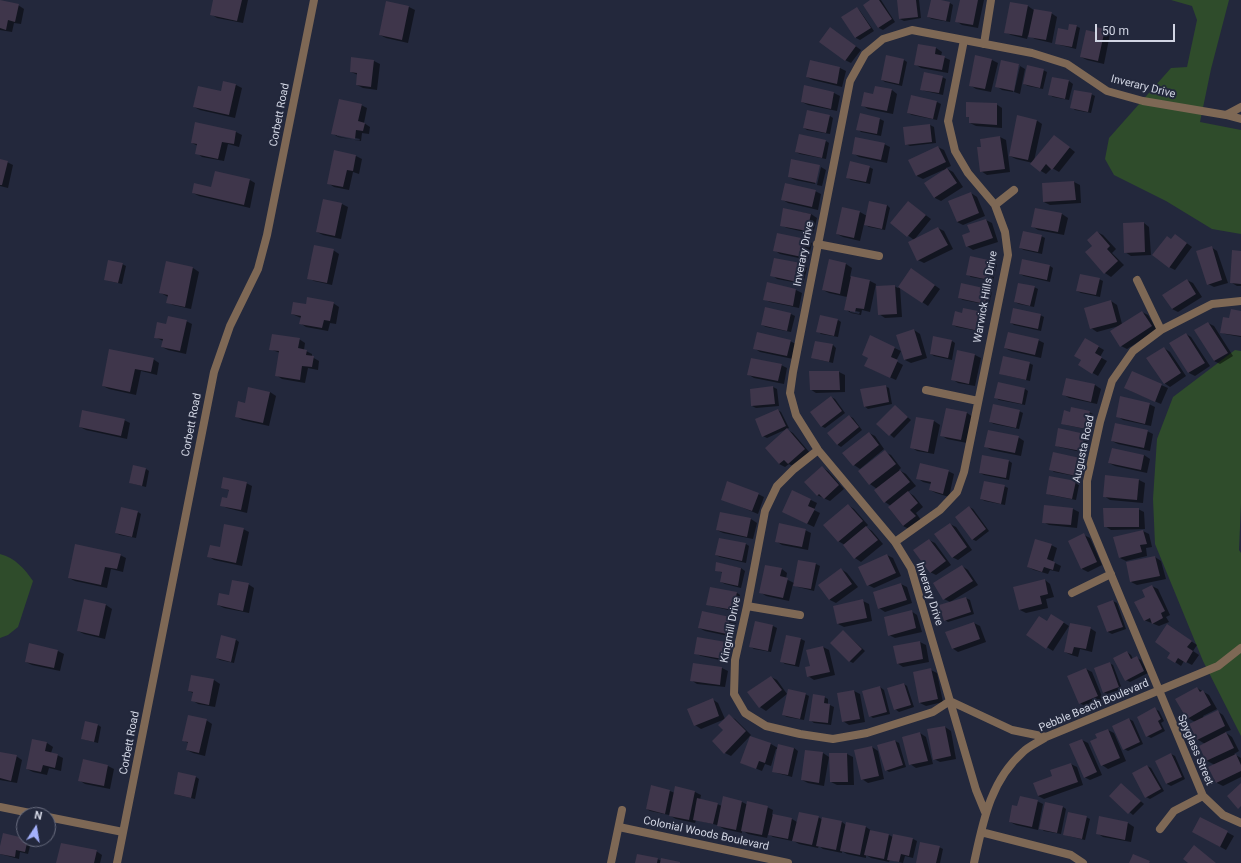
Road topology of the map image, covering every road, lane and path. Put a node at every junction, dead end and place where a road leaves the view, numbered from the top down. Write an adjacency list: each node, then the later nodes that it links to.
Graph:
1 (314, 0): 36 (street, Corbett Road)
2 (991, 0): 4 (street)
3 (964, 40): 4 (street, Inverary Drive); 9 (street, Warwick Hills Drive); 10 (street, Inverary Drive)
4 (984, 44): 6 (street, Inverary Drive)
5 (1241, 107): 6 (street)
6 (1226, 115): 7 (street, Inverary Drive)
7 (1241, 119)
8 (1014, 190): 9 (street)
9 (995, 205): 16 (street, Warwick Hills Drive)
10 (817, 244): 11 (street); 17 (street, Inverary Drive)
11 (879, 256)
12 (1137, 280): 14 (street)
13 (1241, 301): 14 (street, Augusta Road)
14 (1162, 330): 19 (street, Augusta Road)
15 (926, 390): 16 (street)
16 (978, 401): 18 (street, Warwick Hills Drive)
17 (818, 450): 18 (street, Inverary Drive); 21 (street, Kingmill Drive)
18 (895, 542): 25 (street, Inverary Drive)
19 (1111, 574): 20 (street); 24 (street, Augusta Road)
20 (1072, 593)
21 (747, 606): 22 (street); 25 (street, Kingmill Drive)
22 (800, 615)
23 (1241, 648): 24 (street, Pebble Beach Boulevard)
24 (1158, 690): 26 (street, Pebble Beach Boulevard); 27 (street, Spyglass Street)
25 (950, 701): 26 (street); 31 (street, Inverary Drive)
26 (1046, 737): 31 (street, Pebble Beach Boulevard)
27 (1203, 796): 33 (street, Spyglass Street); 35 (street)
28 (0, 807): 29 (street)
29 (16, 810)
30 (622, 810): 34 (street)
31 (986, 812): 37 (street, Pebble Beach Boulevard)
32 (56, 819): 36 (street)
33 (1241, 823)
34 (619, 827): 39 (street); 40 (street, Colonial Woods Boulevard)
35 (1160, 829)
36 (123, 832): 38 (street, Corbett Road)
37 (981, 832): 41 (street, Pebble Beach Boulevard); 42 (street)
38 (117, 863)
39 (611, 863)
40 (788, 863)
41 (974, 863)
42 (1083, 863)

